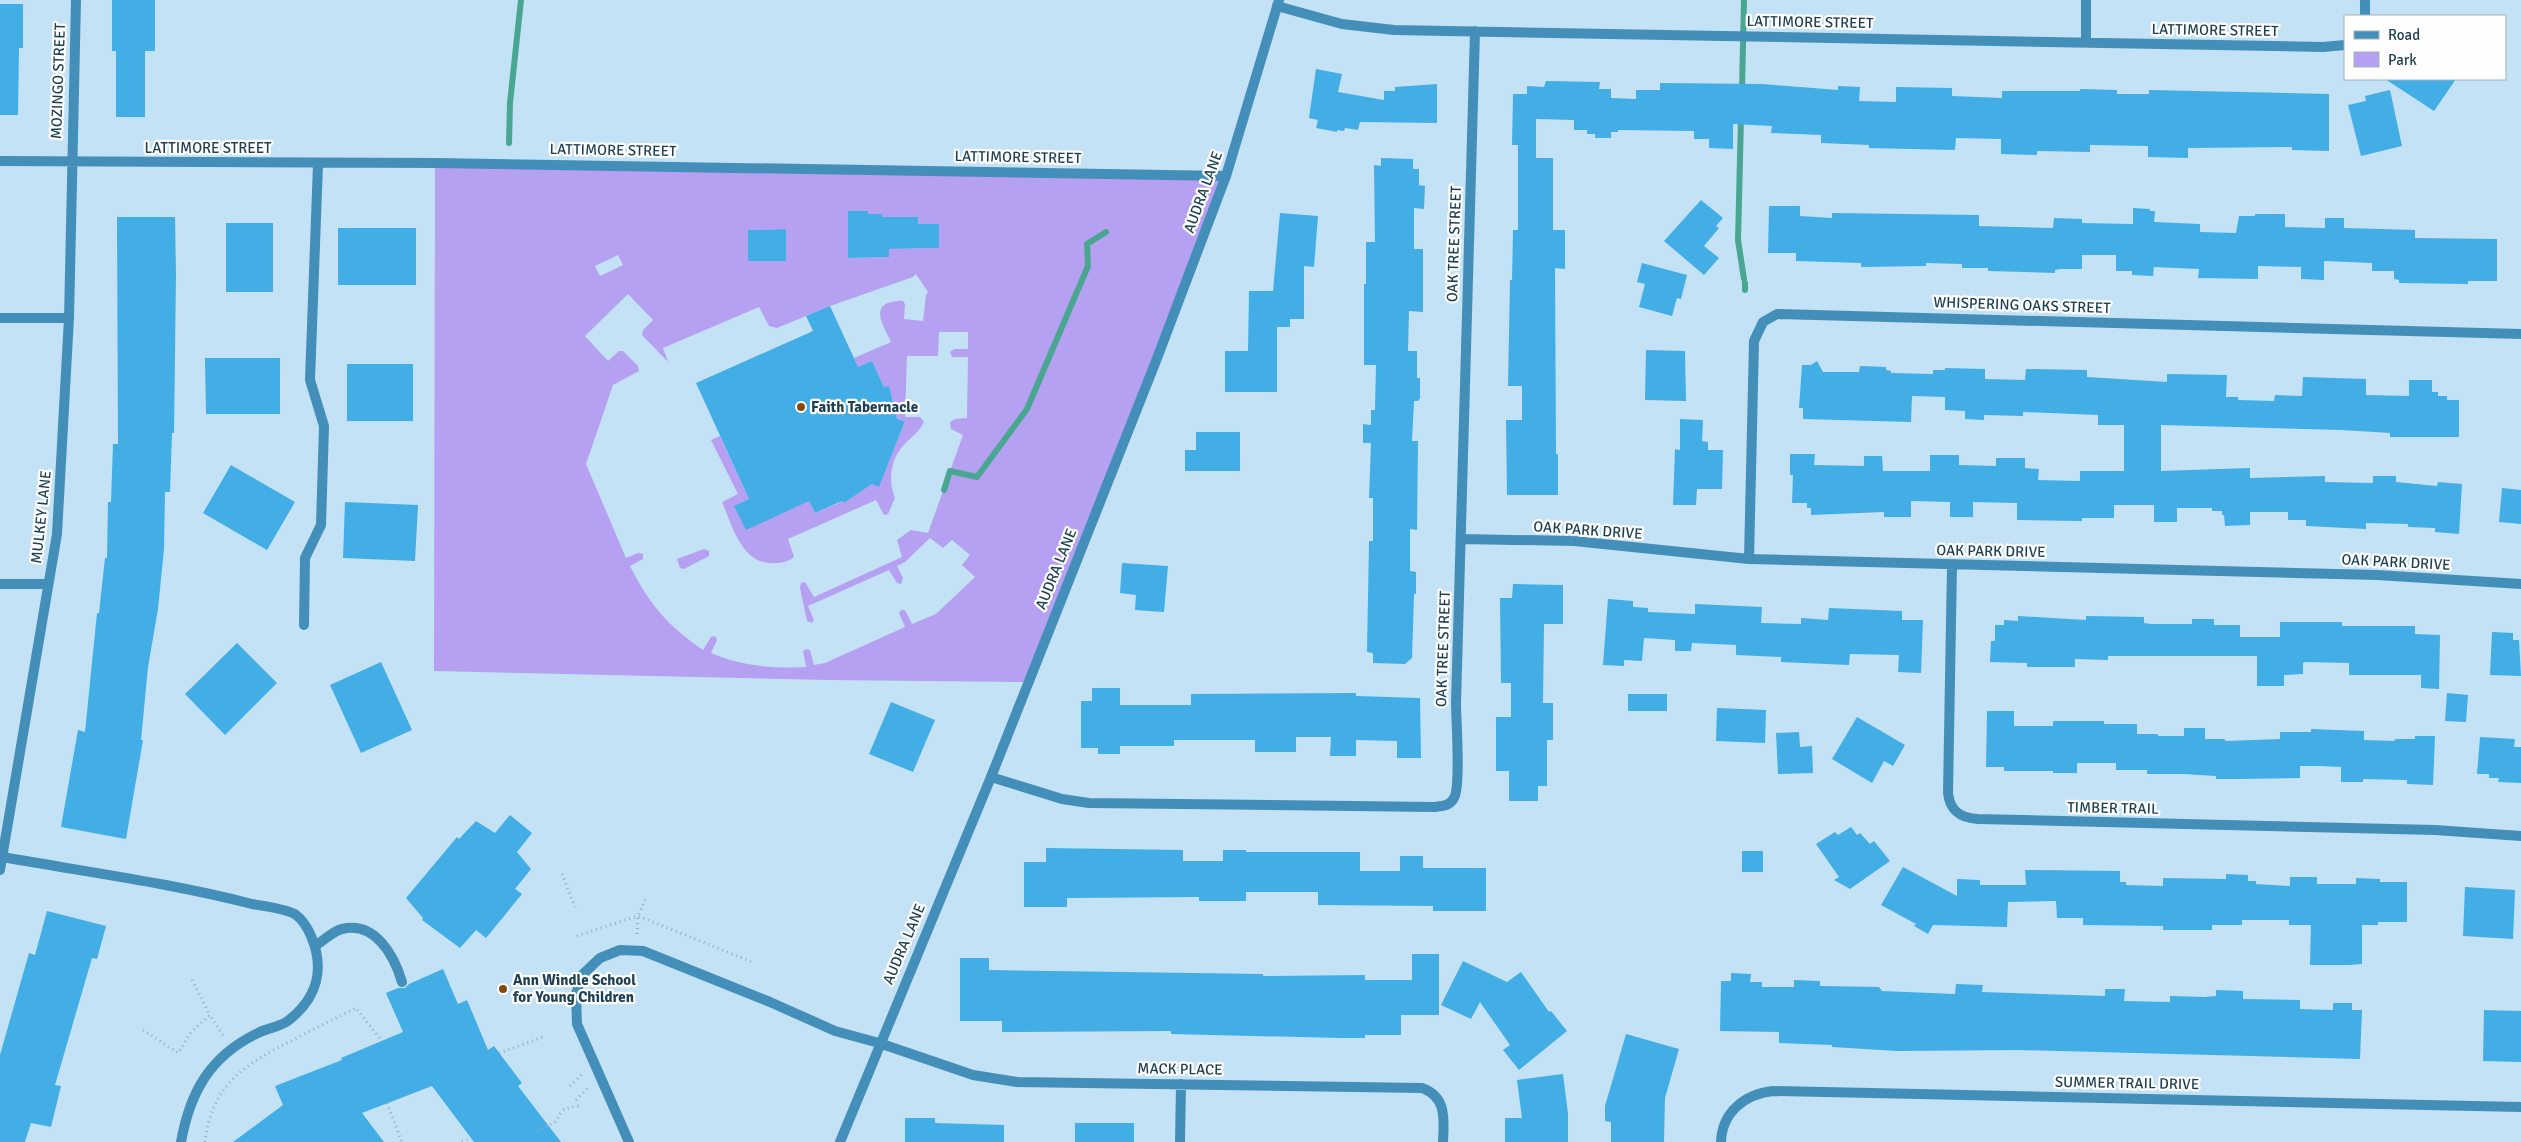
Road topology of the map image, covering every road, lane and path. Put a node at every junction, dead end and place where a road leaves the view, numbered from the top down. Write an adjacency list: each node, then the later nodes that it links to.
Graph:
1 (76, 0): 10 (street, MOZINGO STREET)
2 (2086, 0): 7 (street)
3 (2365, 0): 5 (street)
4 (1278, 3): 6 (street, LATTIMORE STREET); 12 (street, AUDRA LANE)
5 (2365, 15)
6 (1475, 31): 7 (street, LATTIMORE STREET); 16 (street, OAK TREE STREET)
7 (2086, 42): 8 (street, LATTIMORE STREET)
8 (2344, 45)
9 (0, 161): 10 (street, LATTIMORE STREET)
10 (71, 162): 11 (street, LATTIMORE STREET); 14 (street, MULKEY LANE)
11 (318, 164): 12 (street, LATTIMORE STREET); 22 (street)
12 (1226, 176): 23 (street, AUDRA LANE)
13 (0, 318): 14 (street)
14 (69, 318): 20 (street, MULKEY LANE)
15 (2521, 334): 17 (street, WHISPERING OAKS STREET)
16 (1462, 539): 17 (street, OAK PARK DRIVE); 23 (street, OAK TREE STREET)
17 (1749, 559): 18 (street, OAK PARK DRIVE)
18 (1952, 565): 21 (street, OAK PARK DRIVE); 24 (street, TIMBER TRAIL)
19 (0, 584): 20 (street)
20 (48, 584): 25 (street, MULKEY LANE)
21 (2521, 584)
22 (304, 625)
23 (991, 777): 42 (street, AUDRA LANE)
24 (2521, 836)
25 (2, 857): 26 (street, MULKEY LANE); 33 (street)
26 (0, 870)
27 (562, 874): 29 (path)
28 (646, 898): 30 (path)
29 (575, 907)
30 (638, 916): 31 (path); 32 (path); 34 (path)
31 (637, 934)
32 (577, 936)
33 (315, 946): 36 (street); 50 (street)
34 (752, 962)
35 (192, 980): 37 (path)
36 (402, 982)
37 (210, 1015): 38 (path); 40 (path)
38 (143, 1030)
39 (546, 1036): 43 (path)
40 (225, 1038)
41 (382, 1041): 51 (path)
42 (879, 1043): 44 (street, MACK PLACE); 54 (street, MACK PLACE); 55 (street, AUDRA LANE)
43 (499, 1053)
44 (1181, 1084): 56 (street); 57 (street, MACK PLACE)
45 (387, 1103): 52 (path)
46 (579, 1106): 48 (path)
47 (2521, 1107): 58 (street, SUMMER TRAIL DRIVE)
48 (537, 1131)
49 (471, 1138): 53 (path)
50 (181, 1142)
51 (205, 1142)
52 (402, 1142)
53 (462, 1142)
54 (629, 1142)
55 (840, 1142)
56 (1180, 1142)
57 (1444, 1142)
58 (1721, 1142)

